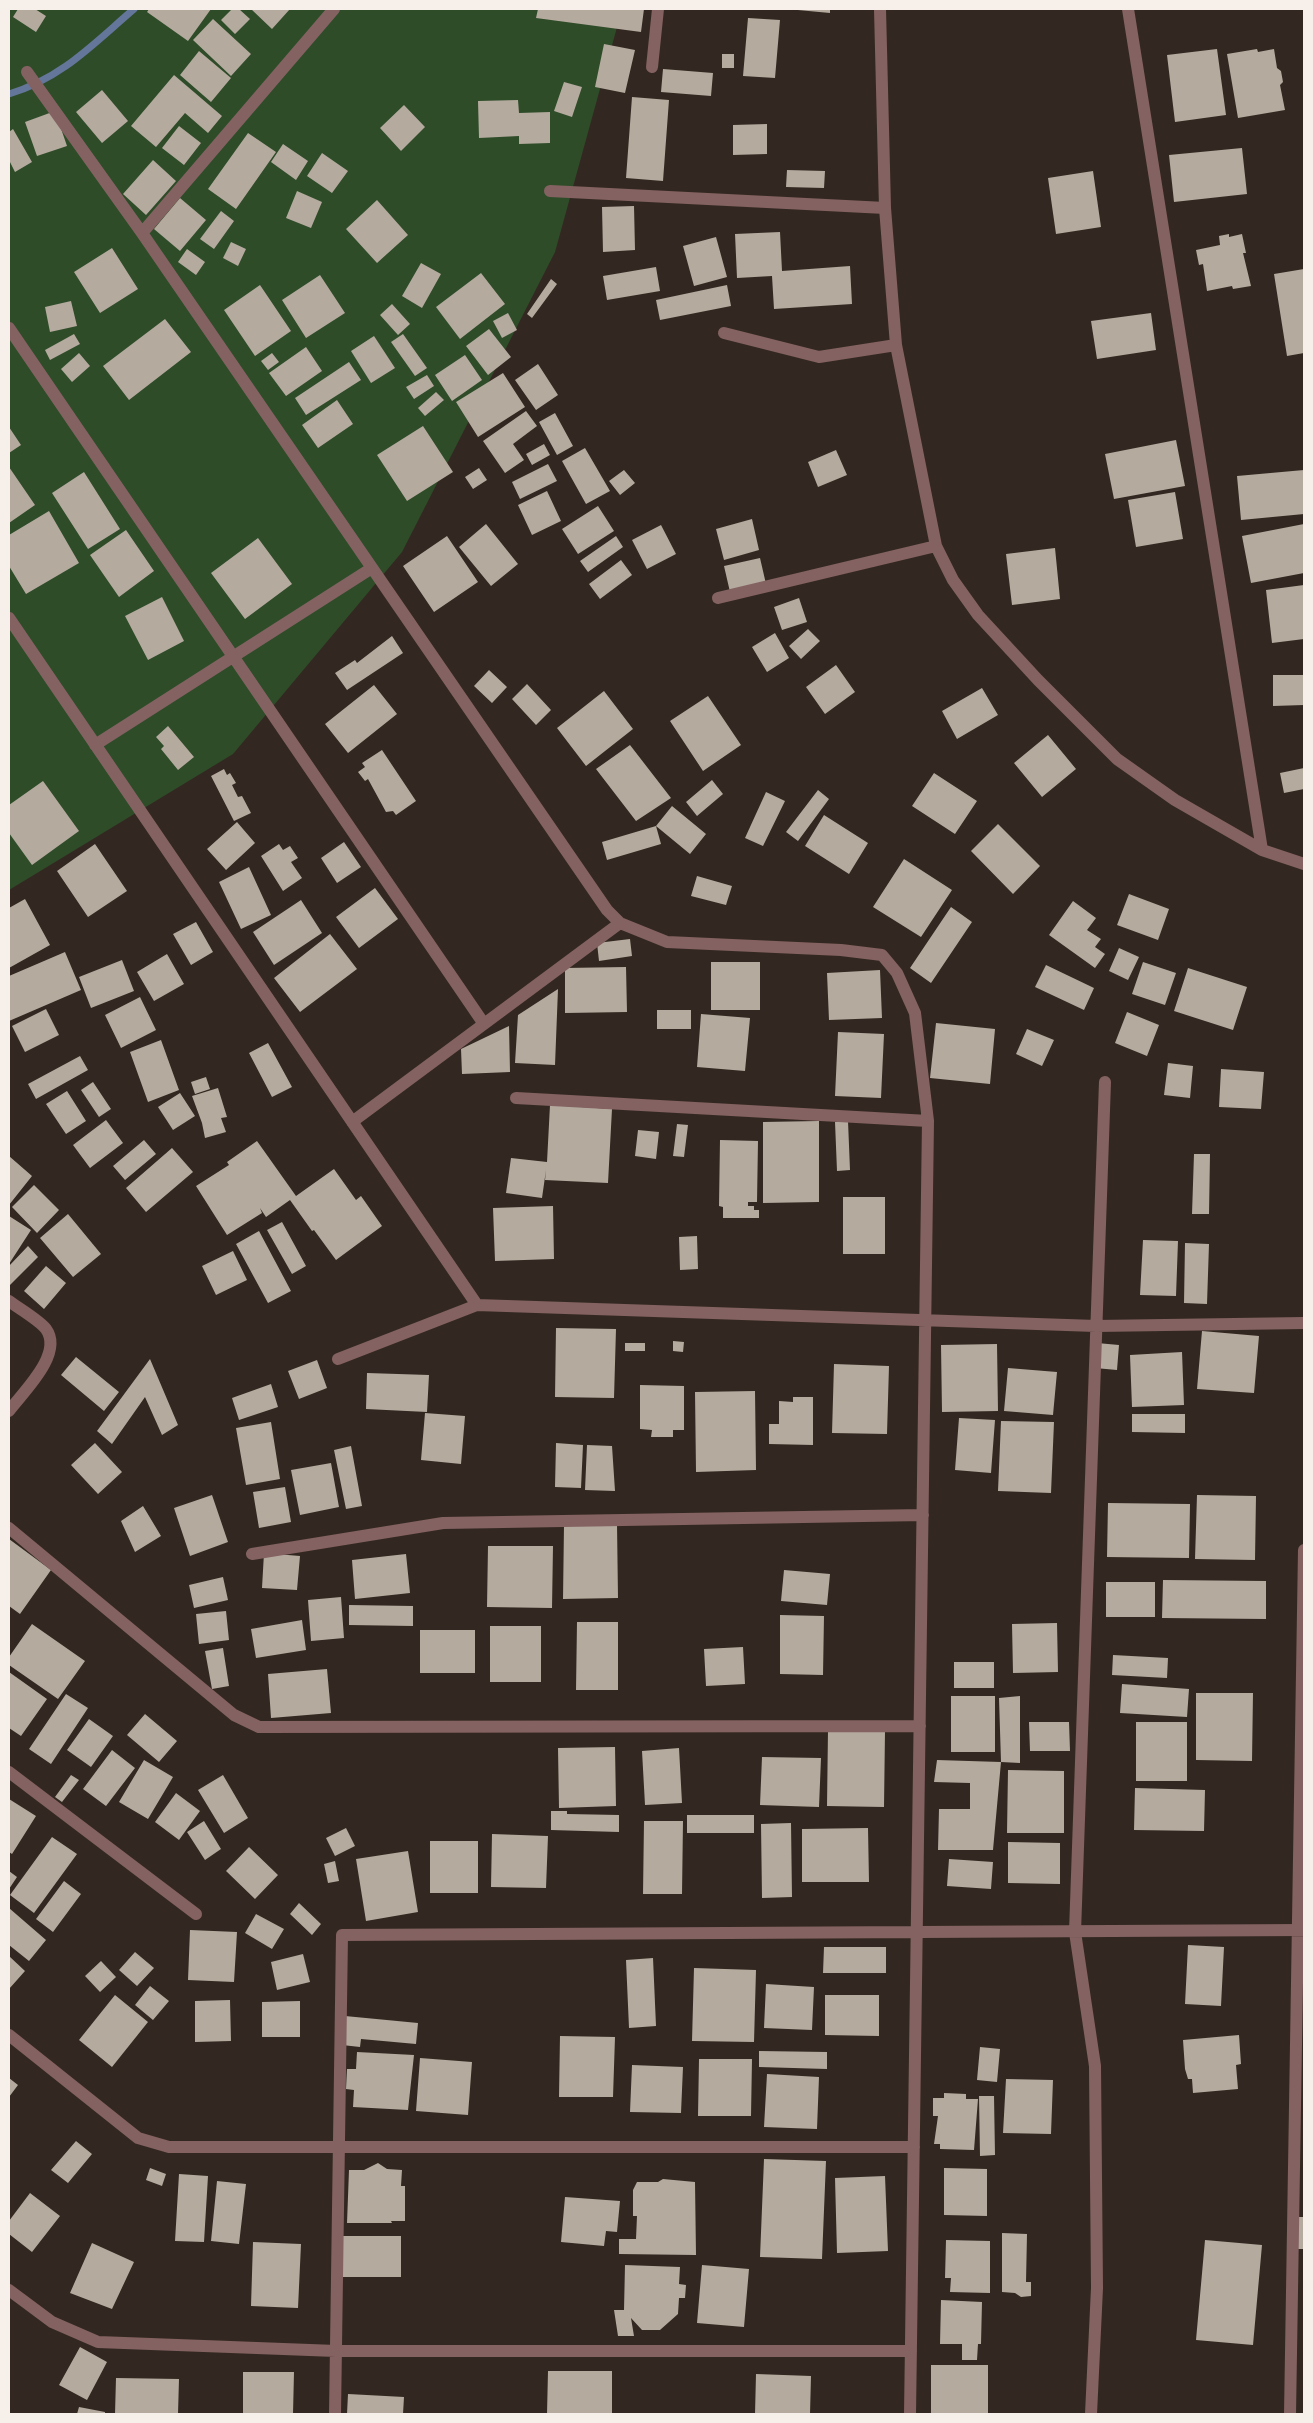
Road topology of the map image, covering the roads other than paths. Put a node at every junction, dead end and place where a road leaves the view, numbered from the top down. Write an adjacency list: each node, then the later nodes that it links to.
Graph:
1 (334, 9): 9 (street)
2 (658, 9): 5 (street)
3 (880, 9): 8 (street)
4 (1128, 9): 19 (street)
5 (652, 68)
6 (27, 72): 9 (street)
7 (550, 191): 8 (street)
8 (885, 208): 12 (street)
9 (142, 233): 14 (street)
10 (9, 328): 17 (street)
11 (724, 333): 12 (street)
12 (896, 345): 13 (street)
13 (936, 546): 15 (street); 19 (street)
14 (372, 568): 17 (street); 21 (street)
15 (718, 598)
16 (9, 618): 18 (street)
17 (233, 657): 18 (street); 22 (street)
18 (95, 745): 26 (street)
19 (1262, 850): 20 (street)
20 (1304, 864)
21 (620, 923): 22 (street); 25 (street)
22 (484, 1024): 26 (street)
23 (1105, 1082): 31 (street)
24 (516, 1098): 25 (street)
25 (928, 1121): 29 (street)
26 (352, 1122): 28 (street)
27 (9, 1301): 33 (street)
28 (477, 1305): 29 (street); 32 (street)
29 (925, 1320): 31 (street); 34 (street)
30 (1304, 1323): 31 (street)
31 (1096, 1326): 43 (street)
32 (338, 1359)
33 (9, 1411)
34 (923, 1515): 37 (street); 38 (street)
35 (9, 1528): 38 (street)
36 (1304, 1550): 41 (street)
37 (252, 1554)
38 (920, 1726): 42 (street)
39 (9, 1772): 40 (street)
40 (196, 1914)
41 (1301, 1930): 43 (street); 53 (street)
42 (917, 1932): 43 (street); 45 (street); 46 (street)
43 (1075, 1932): 52 (street)
44 (9, 2036): 46 (street)
45 (914, 2147): 46 (street); 49 (street)
46 (339, 2148): 48 (street)
47 (9, 2290): 48 (street)
48 (336, 2351): 49 (street); 50 (street)
49 (911, 2351): 51 (street)
50 (335, 2414)
51 (910, 2414)
52 (1091, 2414)
53 (1290, 2414)

